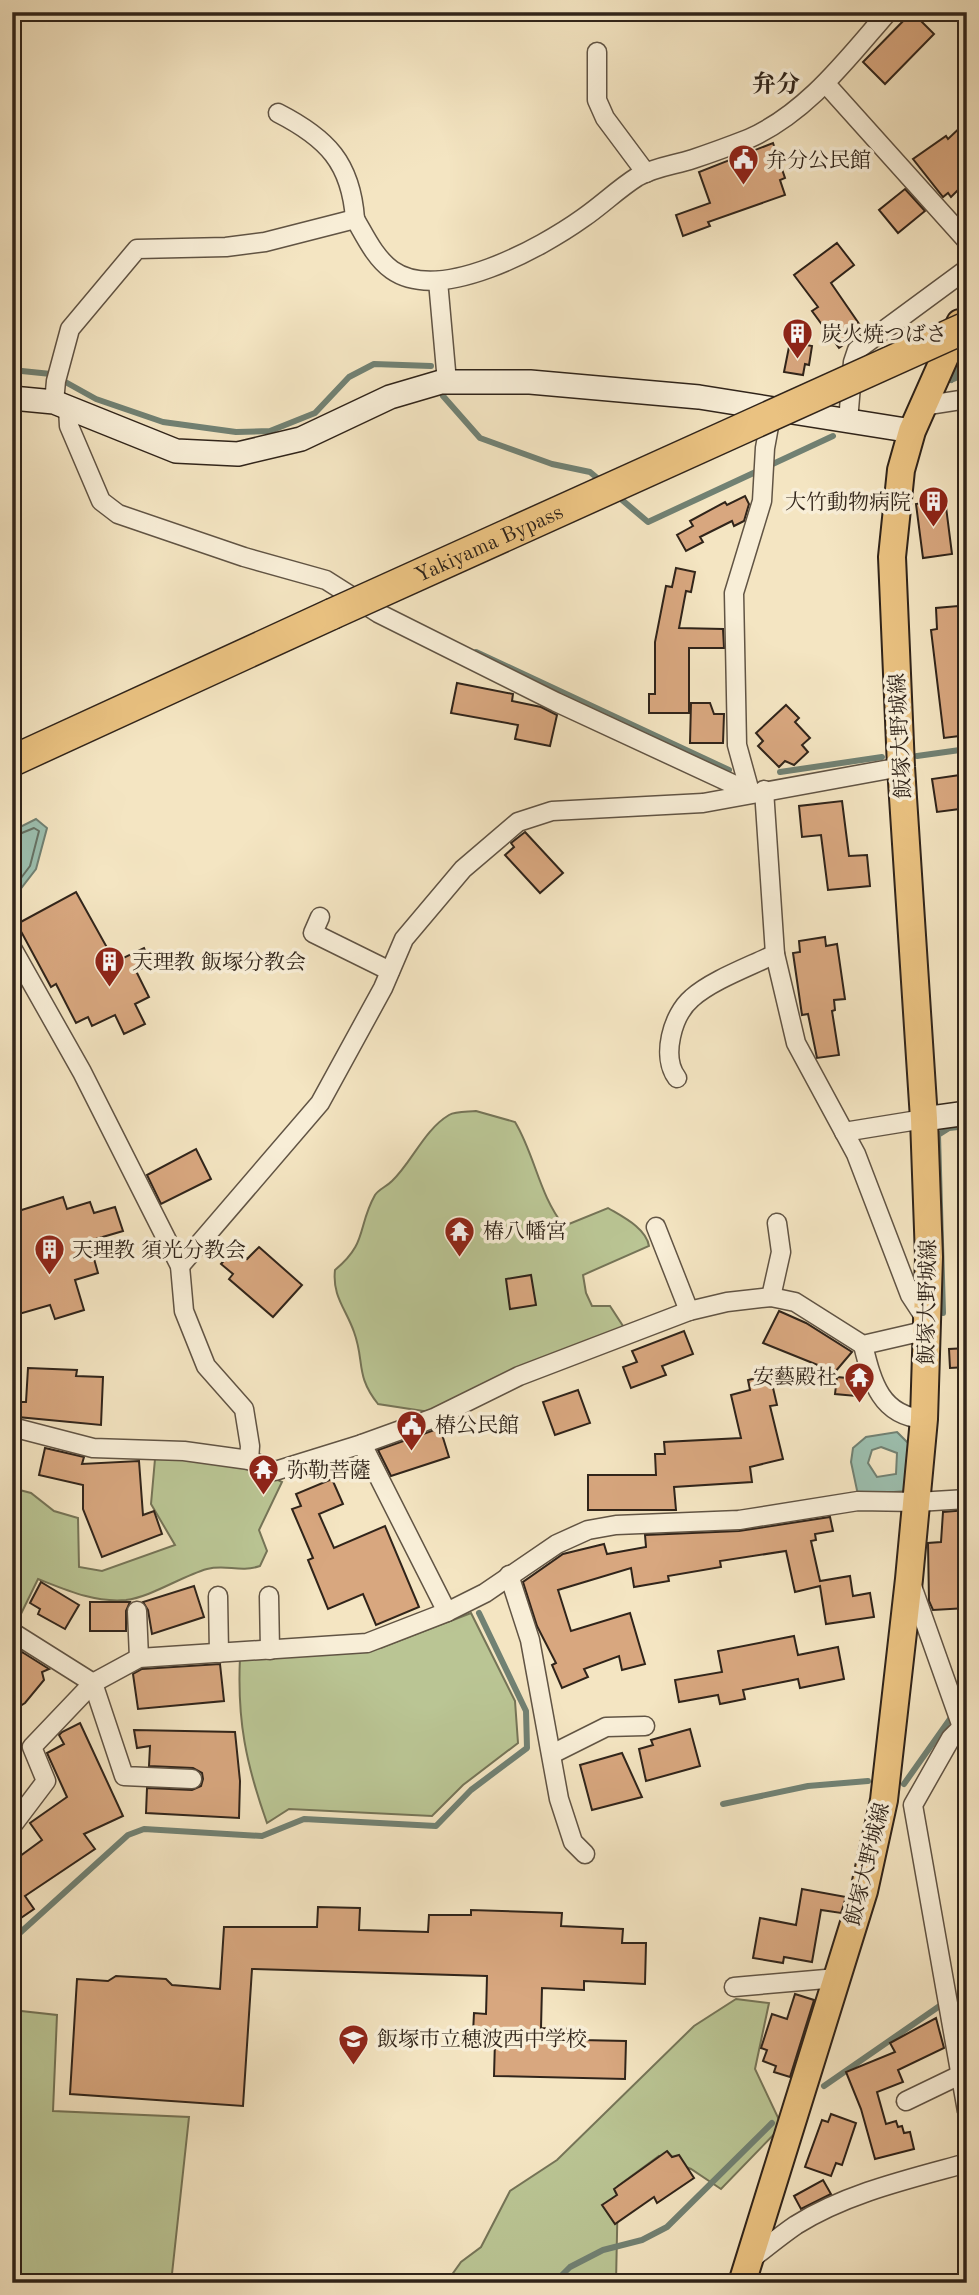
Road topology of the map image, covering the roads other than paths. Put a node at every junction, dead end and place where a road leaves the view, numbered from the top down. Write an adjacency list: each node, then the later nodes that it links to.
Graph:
1 (888, 12): 3 (street)
2 (597, 52): 5 (street)
3 (826, 84): 5 (street); 7 (street)
4 (278, 113): 6 (street)
5 (646, 173): 9 (street)
6 (355, 219): 9 (street); 13 (street)
7 (967, 241)
8 (967, 270): 18 (street)
9 (438, 281): 12 (street)
10 (967, 313): 16 (main road, 飯塚大野城線)
11 (967, 327): 20 (highway, Yakiyama Bypass, bridge)
12 (447, 382): 13 (street); 17 (street)
13 (59, 391): 14 (street); 22 (street)
14 (12, 398)
15 (967, 399): 16 (street)
16 (922, 405): 19 (main road, 飯塚大野城線)
17 (772, 408): 18 (street); 22 (street)
18 (848, 421): 19 (street)
19 (912, 431): 21 (main road, 飯塚大野城線)
20 (12, 761)
21 (901, 767): 22 (street); 29 (main road, 飯塚大野城線)
22 (757, 791): 25 (street); 26 (street)
23 (320, 917): 26 (street)
24 (12, 948): 33 (street)
25 (775, 954): 27 (street); 30 (street)
26 (390, 971): 33 (street)
27 (677, 1078)
28 (967, 1112): 29 (street)
29 (925, 1119): 30 (street); 36 (main road, 飯塚大野城線)
30 (844, 1132): 36 (street)
31 (777, 1223): 34 (street)
32 (656, 1227): 35 (street)
33 (180, 1266): 41 (street)
34 (772, 1297): 35 (street); 37 (street)
35 (689, 1311): 40 (street)
36 (928, 1326): 37 (street); 38 (main road, 飯塚大野城線)
37 (863, 1345): 38 (street)
38 (924, 1419): 43 (main road, 飯塚大野城線)
39 (12, 1427): 41 (street)
40 (362, 1444): 41 (street); 49 (street)
41 (249, 1460)
42 (967, 1499): 43 (street)
43 (917, 1502): 44 (street); 45 (main road, 飯塚大野城線)
44 (509, 1575): 49 (street); 57 (street)
45 (909, 1579): 56 (street); 59 (main road, 飯塚大野城線)
46 (218, 1596): 52 (street)
47 (269, 1596): 51 (street)
48 (137, 1611): 53 (street)
49 (447, 1612): 51 (street)
50 (13, 1634): 54 (street)
51 (270, 1650): 52 (street)
52 (219, 1653): 53 (street)
53 (139, 1658): 54 (street)
54 (93, 1683): 58 (street); 61 (street)
55 (645, 1726): 57 (street)
56 (964, 1728): 60 (street)
57 (552, 1754): 62 (street)
58 (192, 1779)
59 (884, 1800): 60 (street); 63 (main road, 飯塚大野城線)
60 (913, 1805): 65 (street)
61 (12, 1826)
62 (585, 1854)
63 (837, 1978): 64 (street); 69 (main road, 飯塚大野城線)
64 (734, 1986)
65 (964, 2079): 66 (street); 67 (street)
66 (906, 2101)
67 (967, 2111)
68 (967, 2163): 69 (street)
69 (745, 2272)

